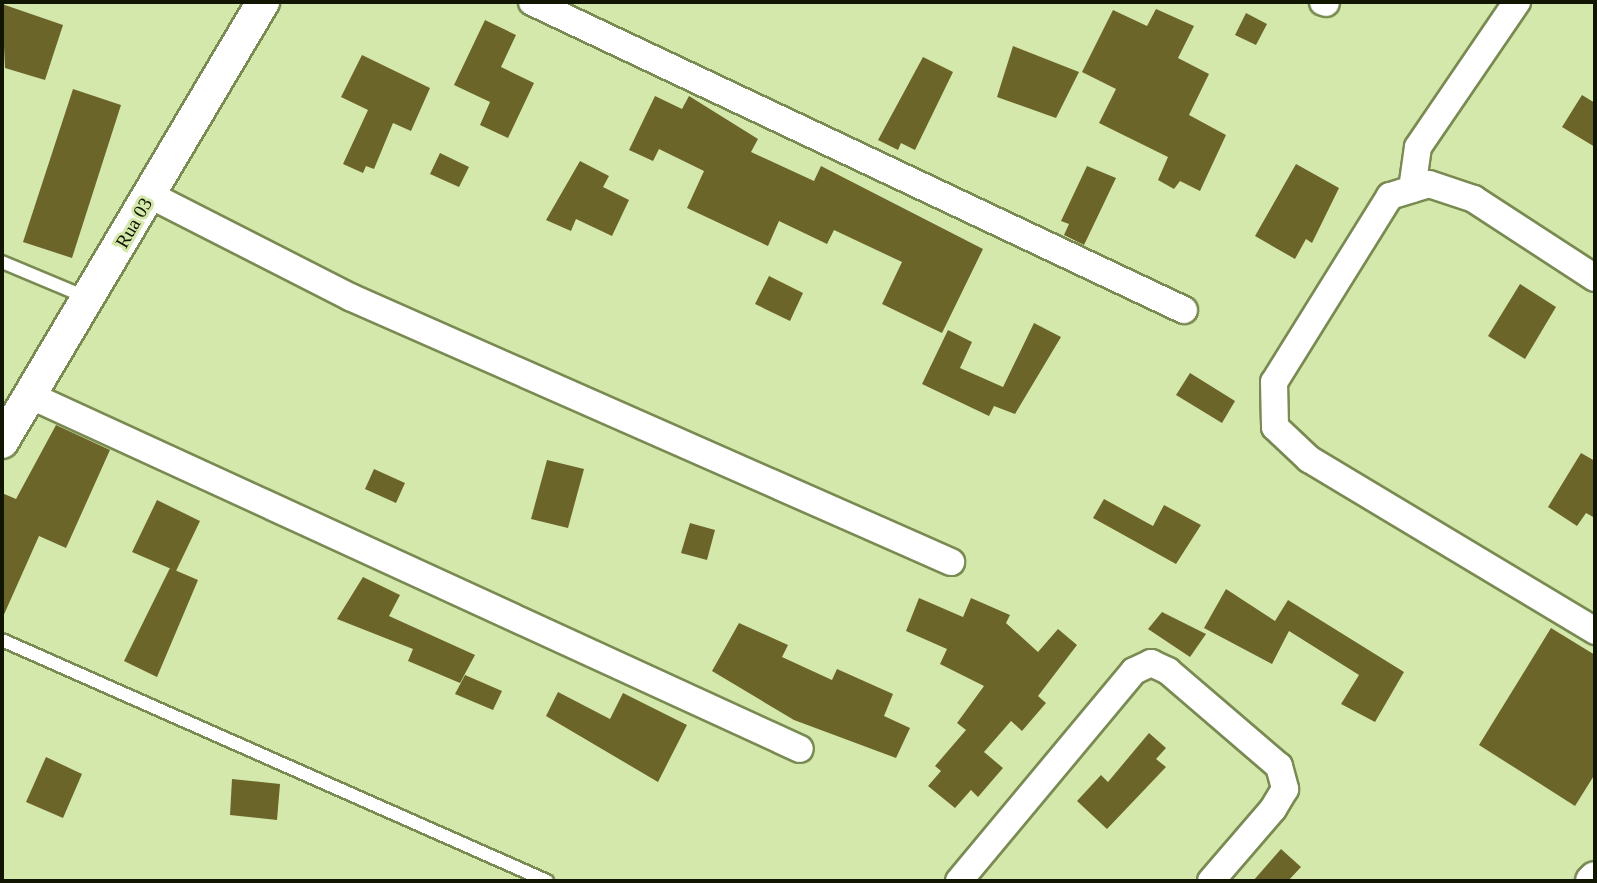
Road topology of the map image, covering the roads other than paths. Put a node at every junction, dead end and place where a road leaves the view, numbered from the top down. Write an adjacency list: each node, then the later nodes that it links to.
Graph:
1 (263, 2): 5 (street, Rua 03)
2 (532, 2): 9 (street)
3 (1517, 2): 4 (street)
4 (1412, 189): 7 (street); 13 (street)
5 (150, 195): 8 (street, Rua 03); 12 (street)
6 (2, 262): 8 (lane)
7 (1595, 278)
8 (90, 299): 10 (street, Rua 03)
9 (1184, 310)
10 (29, 395): 11 (street, Rua 03); 15 (street)
11 (2, 442)
12 (951, 562)
13 (1595, 631)
14 (2, 640): 16 (lane)
15 (800, 749)
16 (547, 881)
17 (959, 881): 18 (street)
18 (1211, 881)

